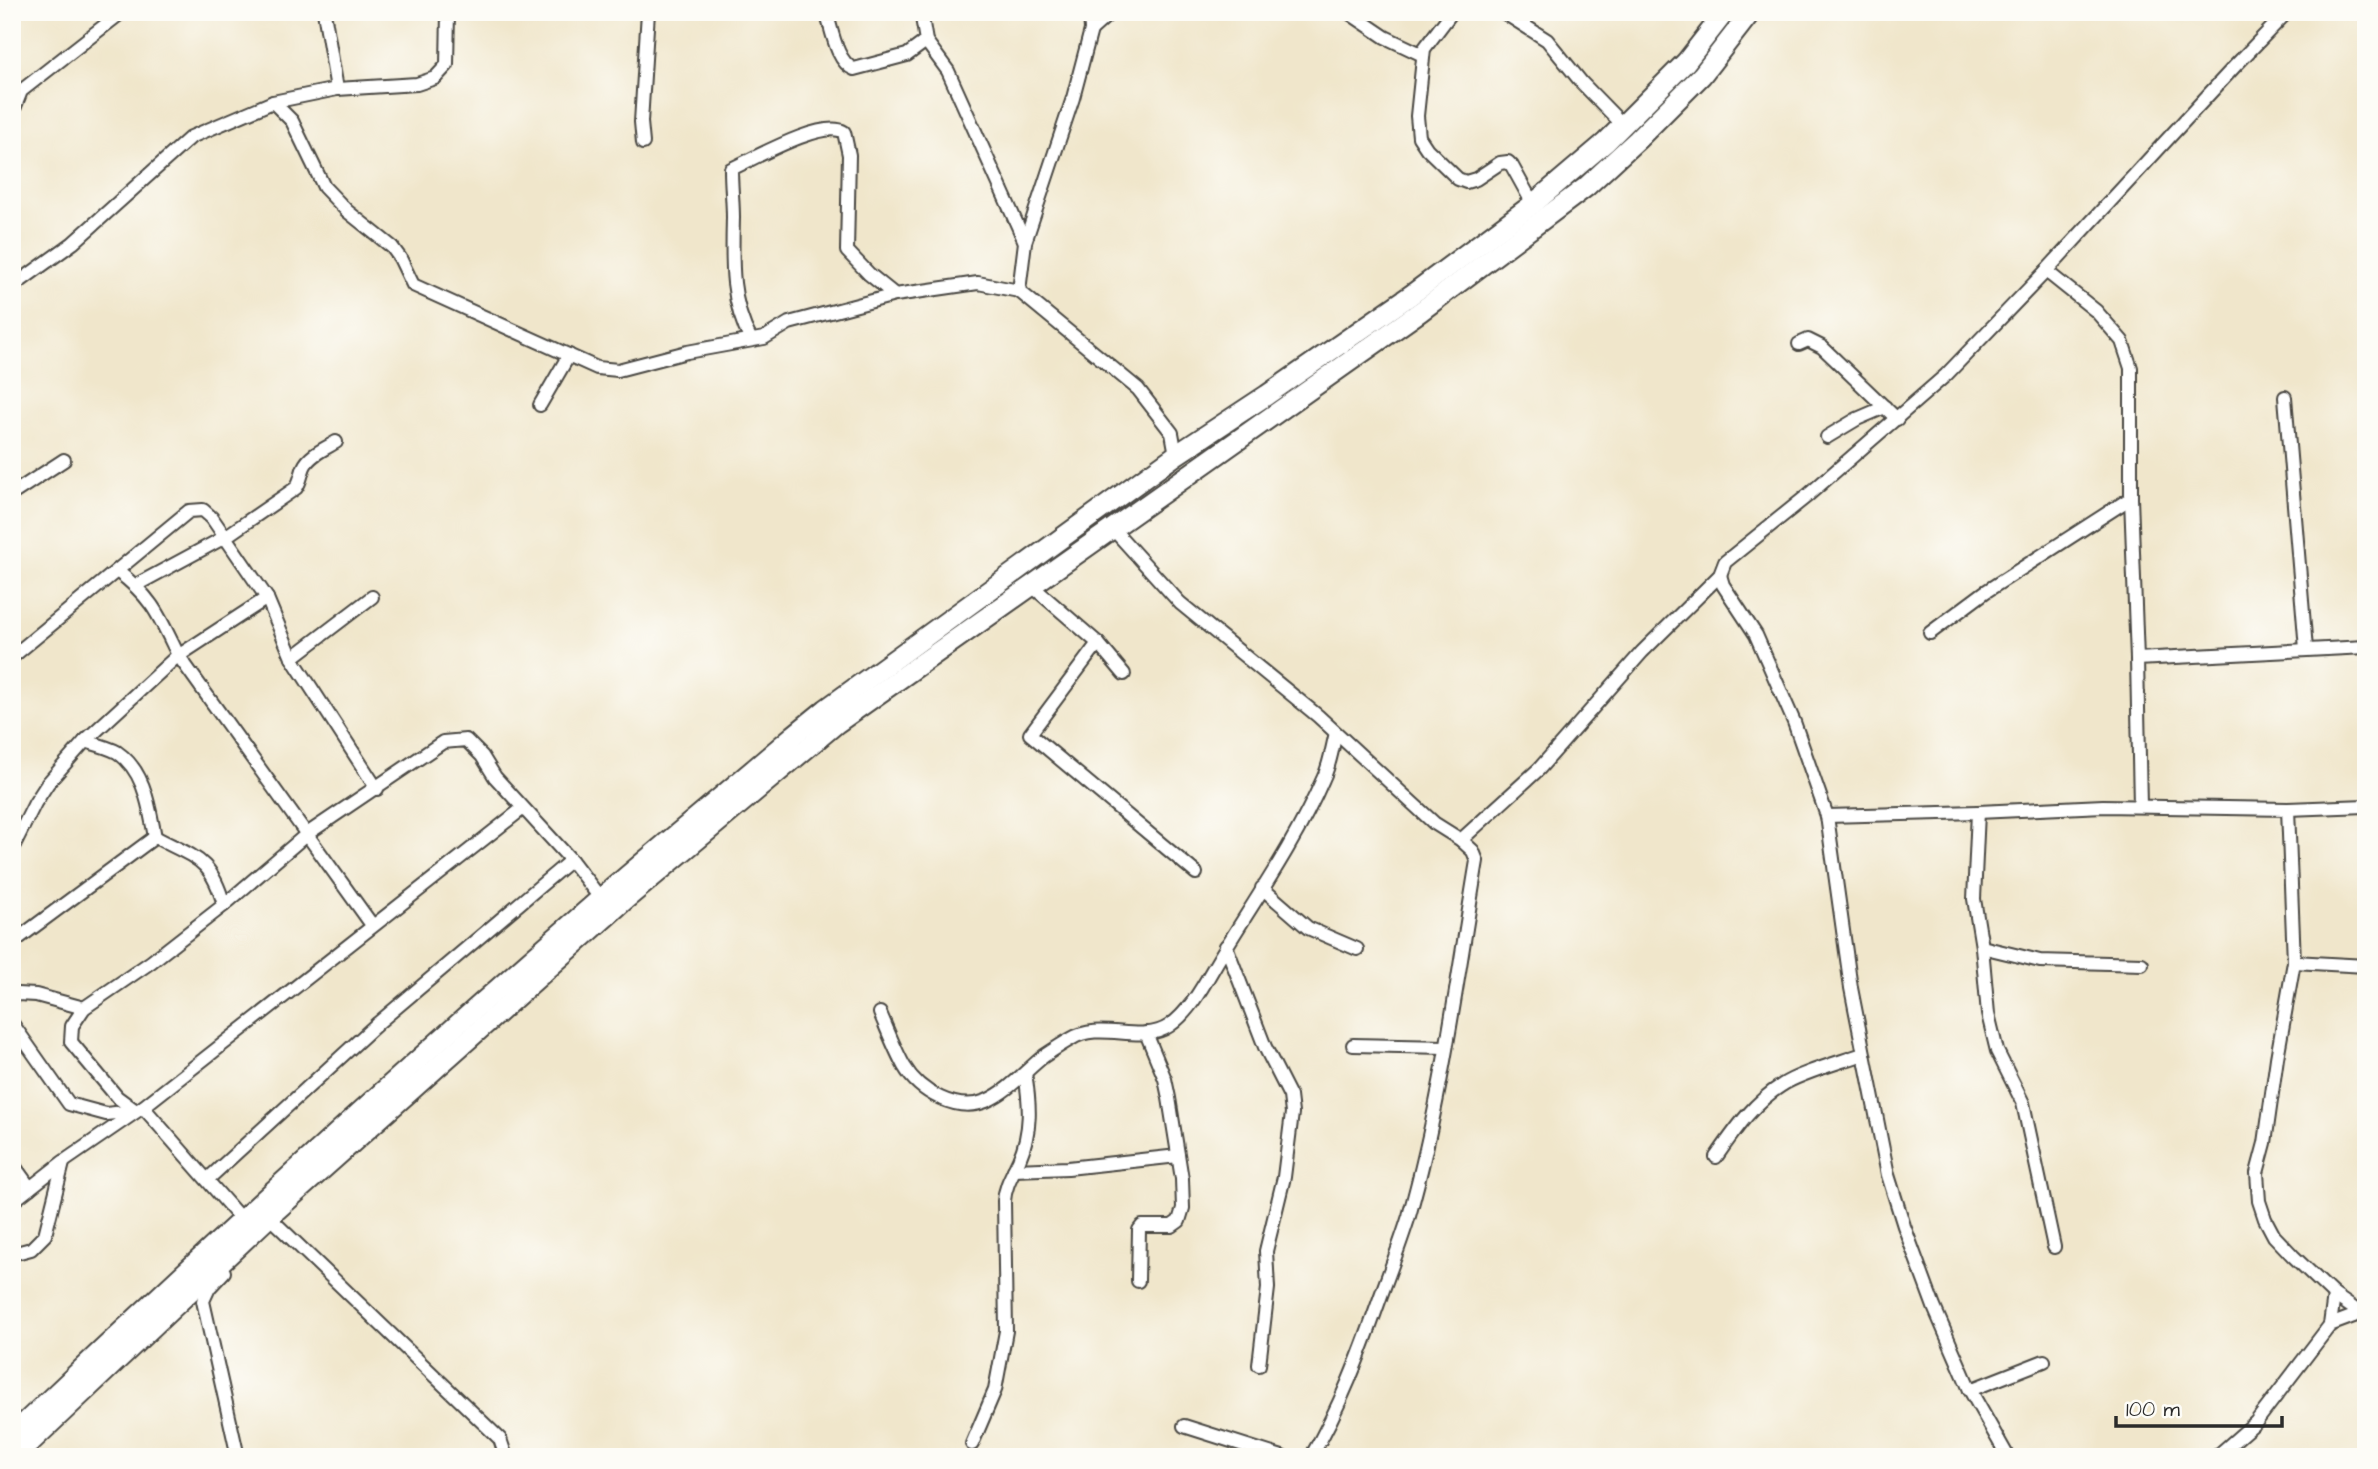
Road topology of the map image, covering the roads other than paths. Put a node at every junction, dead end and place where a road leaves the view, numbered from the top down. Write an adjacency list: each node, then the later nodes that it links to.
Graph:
1 (122, 12): 18 (street)
2 (324, 12): 19 (street)
3 (448, 12): 19 (street)
4 (648, 12): 23 (street)
5 (826, 12): 16 (street)
6 (920, 12): 16 (street)
7 (1090, 12): 15 (street)
8 (1111, 12): 15 (street)
9 (1348, 12): 17 (street)
10 (1451, 12): 17 (street)
11 (1503, 12): 22 (street)
12 (1725, 12): 22 (main road)
13 (1751, 12): 24 (main road)
14 (2287, 12): 27 (street)
15 (1091, 30): 26 (street)
16 (926, 41): 26 (street)
17 (1423, 55): 25 (street)
18 (17, 88): 21 (street)
19 (337, 89): 20 (street)
20 (273, 102): 28 (street); 33 (street)
21 (12, 114)
22 (1623, 125): 24 (main road)
23 (643, 144)
24 (1566, 190): 25 (main road); 44 (main road)
25 (1534, 204): 40 (main road)
26 (1025, 242): 29 (street)
27 (2046, 271): 37 (street); 43 (street)
28 (12, 287)
29 (1019, 292): 30 (street); 40 (street)
30 (895, 295): 31 (street); 31 (street)
31 (751, 340): 33 (street)
32 (1798, 344): 36 (street)
33 (569, 355): 35 (street)
34 (2285, 397): 55 (street)
35 (540, 405)
36 (1885, 407): 37 (street); 38 (street)
37 (1897, 419): 47 (street)
38 (1827, 437)
39 (336, 442): 45 (street)
40 (1176, 455): 77 (main road)
41 (64, 460): 42 (street)
42 (12, 494)
43 (2131, 498): 52 (street); 59 (street)
44 (1113, 529): 49 (main road); 61 (street)
45 (225, 537): 46 (street); 48 (street); 51 (street)
46 (117, 570): 48 (street); 57 (street)
47 (1720, 575): 69 (street); 72 (street)
48 (136, 585): 56 (street)
49 (1032, 586): 53 (street); 95 (main road)
50 (372, 597): 58 (street)
51 (267, 598): 56 (street); 58 (street)
52 (1930, 633)
53 (1098, 643): 60 (street); 75 (street)
54 (2366, 647): 55 (street)
55 (2306, 649): 59 (street)
56 (178, 655): 62 (street); 70 (street)
57 (12, 657)
58 (292, 658): 63 (street)
59 (2137, 659): 64 (street)
60 (1124, 674)
61 (1336, 733): 72 (street); 76 (street)
62 (85, 741): 71 (street); 73 (street)
63 (377, 789): 66 (street); 70 (street)
64 (2140, 806): 67 (street); 68 (street)
65 (2366, 806): 67 (street)
66 (522, 809): 74 (street); 79 (street)
67 (2288, 809): 84 (street)
68 (1978, 812): 69 (street); 82 (street)
69 (1827, 816): 94 (street)
70 (307, 834): 78 (street); 79 (street)
71 (155, 837): 78 (street); 80 (street)
72 (1461, 840): 93 (street)
73 (12, 849)
74 (571, 860): 77 (street); 103 (street)
75 (1196, 873)
76 (1262, 888): 81 (street); 83 (street)
77 (601, 899): 95 (main road)
78 (224, 905): 88 (street)
79 (373, 925): 97 (street)
80 (12, 943)
81 (1226, 946): 91 (street); 115 (street)
82 (1982, 947): 85 (street); 108 (street)
83 (1357, 949)
84 (2294, 962): 86 (street); 111 (street)
85 (2142, 964)
86 (2366, 966)
87 (12, 999): 88 (street)
88 (84, 1008): 97 (street)
89 (880, 1013): 96 (street)
90 (12, 1023): 97 (street)
91 (1146, 1033): 96 (street); 98 (street)
92 (1353, 1045): 93 (street)
93 (1446, 1047): 124 (street)
94 (1863, 1054): 99 (street); 116 (street)
95 (423, 1069): 106 (main road); 107 (main road)
96 (1025, 1073): 102 (street)
97 (140, 1109): 100 (street); 103 (street)
98 (1178, 1156): 102 (street); 110 (street)
99 (1716, 1157)
100 (63, 1162): 104 (street); 109 (street)
101 (12, 1163): 104 (street)
102 (1014, 1170): 119 (street)
103 (208, 1179): 106 (street)
104 (30, 1188): 105 (street)
105 (12, 1202)
106 (241, 1219): 118 (main road)
107 (271, 1219): 120 (main road); 121 (street); 122 (street)
108 (2054, 1247)
109 (12, 1250)
110 (1138, 1281)
111 (2333, 1295): 112 (street); 113 (street)
112 (2364, 1315): 113 (street)
113 (2330, 1325): 126 (street)
114 (2044, 1361): 116 (street)
115 (1259, 1365)
116 (1970, 1390): 125 (street)
117 (1184, 1426): 123 (street)
118 (12, 1434)
119 (972, 1444)
120 (15, 1457)
121 (238, 1457)
122 (506, 1457)
123 (1282, 1457)
124 (1311, 1457)
125 (2008, 1457)
126 (2216, 1457)

